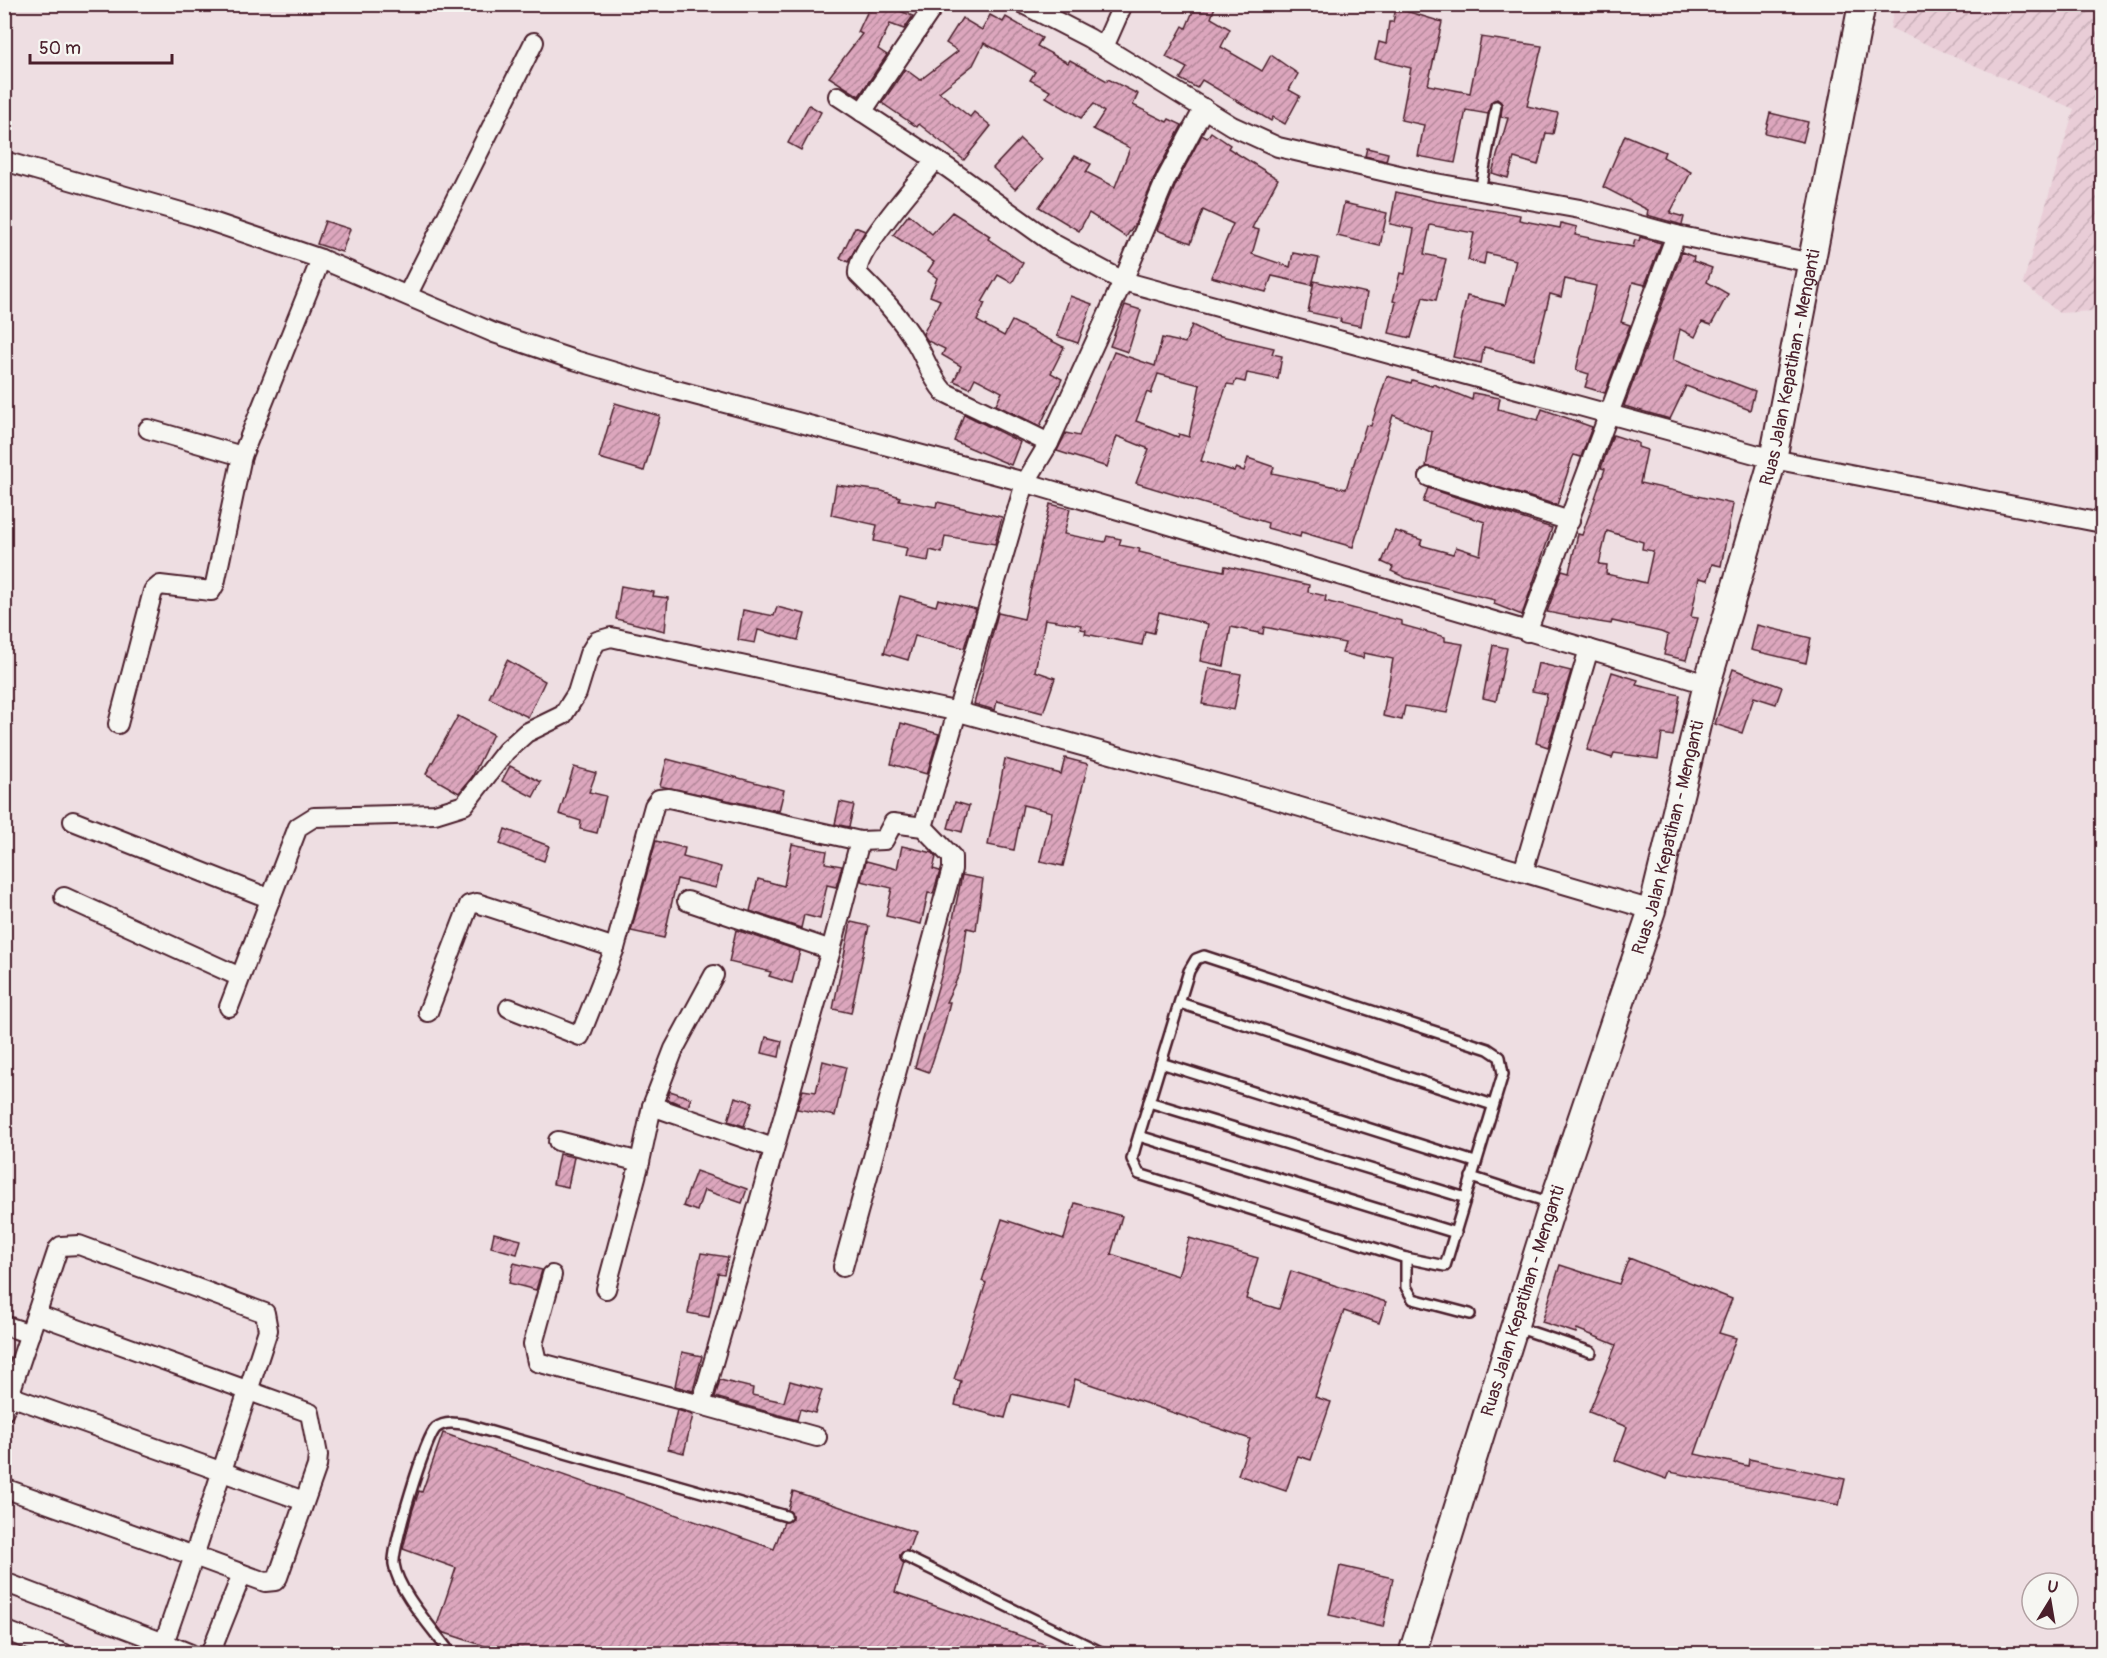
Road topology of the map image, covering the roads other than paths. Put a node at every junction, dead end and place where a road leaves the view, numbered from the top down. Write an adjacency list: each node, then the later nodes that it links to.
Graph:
1 (935, 4): 10 (street)
2 (1023, 4): 6 (street)
3 (1123, 4): 6 (street)
4 (1862, 4): 16 (main road, Ruas Jalan Kepatihan - Menganti)
5 (534, 42): 18 (street)
6 (1104, 47): 9 (street)
7 (838, 96): 10 (street)
8 (1496, 106): 13 (lane)
9 (1204, 108): 13 (street); 17 (street)
10 (862, 112): 12 (street)
11 (4, 161): 15 (street)
12 (935, 161): 17 (street); 21 (street)
13 (1480, 191): 14 (street)
14 (1676, 235): 16 (street); 19 (street)
15 (321, 259): 18 (street); 22 (street)
16 (1812, 263): 23 (main road, Ruas Jalan Kepatihan - Menganti)
17 (1123, 281): 19 (street); 21 (street)
18 (408, 294): 25 (street)
19 (1609, 414): 23 (street); 26 (street)
20 (148, 429): 22 (street)
21 (1049, 443): 25 (street)
22 (242, 456): 32 (street)
23 (1773, 459): 27 (street); 30 (main road, Ruas Jalan Kepatihan - Menganti)
24 (1430, 477): 26 (street)
25 (1024, 483): 28 (street); 31 (street)
26 (1570, 521): 28 (street)
27 (2096, 521)
28 (1527, 632): 29 (street)
29 (1590, 649): 30 (street); 36 (street)
30 (1707, 684): 40 (main road, Ruas Jalan Kepatihan - Menganti)
31 (959, 712): 34 (street); 36 (street); 38 (street)
32 (118, 724)
33 (73, 821): 38 (street)
34 (923, 827): 35 (street); 63 (street)
35 (860, 841): 41 (street); 42 (street)
36 (1523, 872): 40 (street)
37 (64, 897): 44 (street)
38 (272, 899): 44 (street)
39 (687, 901): 42 (street)
40 (1652, 910): 60 (main road, Ruas Jalan Kepatihan - Menganti)
41 (615, 948): 47 (street); 48 (street)
42 (831, 950): 55 (street)
43 (714, 975): 52 (street)
44 (240, 977): 46 (street)
45 (1180, 1003): 49 (lane); 51 (lane); 51 (lane)
46 (229, 1007)
47 (509, 1008)
48 (428, 1012)
49 (1161, 1063): 50 (lane); 57 (lane)
50 (1149, 1102): 53 (lane); 59 (lane)
51 (1493, 1105): 57 (lane)
52 (652, 1106): 55 (street); 56 (street)
53 (1139, 1136): 61 (lane); 62 (lane)
54 (558, 1141): 56 (street)
55 (773, 1148): 74 (street)
56 (640, 1162): 65 (street)
57 (1475, 1162): 58 (lane)
58 (1471, 1177): 59 (lane); 60 (lane)
59 (1466, 1198): 61 (lane)
60 (1552, 1203): 69 (main road, Ruas Jalan Kepatihan - Menganti)
61 (1456, 1233): 62 (lane)
62 (1406, 1258): 67 (lane)
63 (843, 1267)
64 (552, 1275): 74 (street)
65 (606, 1288)
66 (36, 1314): 70 (street); 72 (street); 72 (street)
67 (1470, 1314)
68 (4, 1325): 70 (street)
69 (1514, 1326): 71 (lane); 91 (main road, Ruas Jalan Kepatihan - Menganti)
70 (30, 1334): 73 (street)
71 (1591, 1352)
72 (249, 1389): 76 (street); 78 (street)
73 (7, 1404): 76 (street)
74 (701, 1405): 75 (street)
75 (817, 1437)
76 (221, 1470): 78 (street); 80 (street)
77 (4, 1488): 80 (street)
78 (304, 1501): 82 (street)
79 (786, 1516): 89 (lane)
80 (194, 1556): 82 (street); 85 (street)
81 (906, 1557): 90 (lane)
82 (242, 1574): 88 (street)
83 (4, 1582): 85 (street)
84 (4, 1630): 86 (street)
85 (162, 1648): 87 (street)
86 (65, 1653)
87 (191, 1653)
88 (210, 1653)
89 (451, 1653)
90 (1105, 1653)
91 (1412, 1653)

